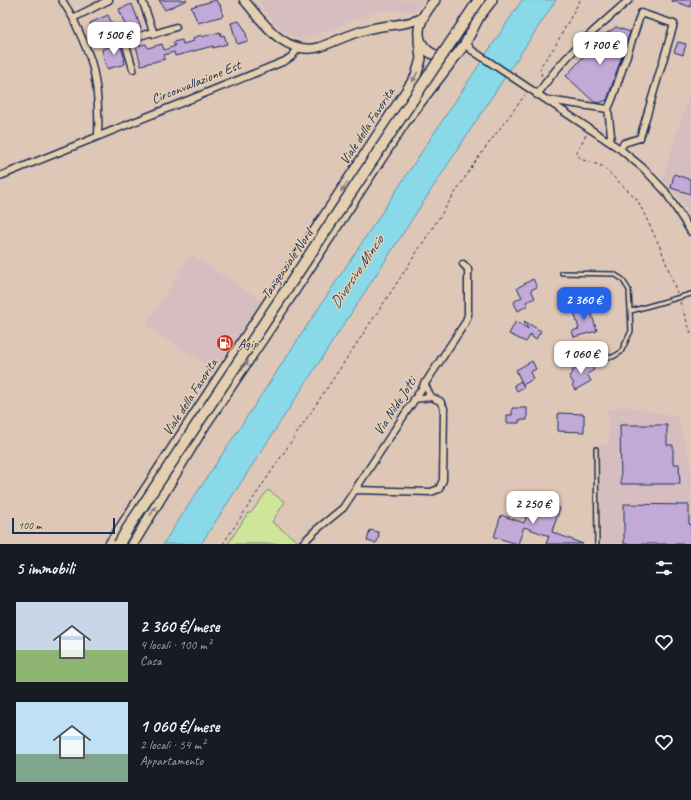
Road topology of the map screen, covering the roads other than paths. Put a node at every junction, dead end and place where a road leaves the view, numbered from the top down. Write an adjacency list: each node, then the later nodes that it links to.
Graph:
1 (62, 0): 10 (street)
2 (109, 0): 10 (street)
3 (142, 0): 14 (street)
4 (244, 0): 16 (street)
5 (435, 0): 11 (main road)
6 (477, 0): 9 (main road); 38 (highway, Tangenziale Nord, bridge)
7 (492, 0): 9 (main road)
8 (629, 0): 19 (street)
9 (479, 17): 17 (main road, Viale della Favorita)
10 (72, 18): 22 (street)
11 (422, 18): 12 (street); 15 (main road, Viale della Favorita)
12 (403, 24): 15 (street); 16 (street)
13 (176, 27): 14 (street)
14 (153, 32): 18 (street)
15 (419, 38): 17 (main road); 37 (main road, Viale della Favorita, one-way to 37)
16 (299, 48): 22 (street, Circonvallazione Est)
17 (463, 49): 19 (street); 39 (main road, Viale della Favorita, one-way to 17)
18 (133, 70)
19 (537, 95): 20 (street)
20 (544, 100): 21 (street); 23 (street)
21 (608, 109): 23 (street); 24 (street)
22 (98, 136): 25 (street, Circonvallazione Est)
23 (609, 142): 24 (street)
24 (620, 149): 26 (street)
25 (0, 176)
26 (691, 232)
27 (463, 264): 32 (street, Via Nilde Jotti)
28 (562, 273): 30 (lane)
29 (691, 294): 30 (lane)
30 (631, 311): 31 (lane)
31 (558, 356)
32 (424, 383): 33 (street); 34 (street, Via Nilde Jotti)
33 (431, 397): 34 (street); 36 (street)
34 (414, 399): 36 (street, Via Nilde Jotti)
35 (596, 449): 41 (lane)
36 (355, 490): 40 (street, Via Nilde Jotti)
37 (110, 544)
38 (119, 544)
39 (133, 544)
40 (302, 544)
41 (597, 544)

